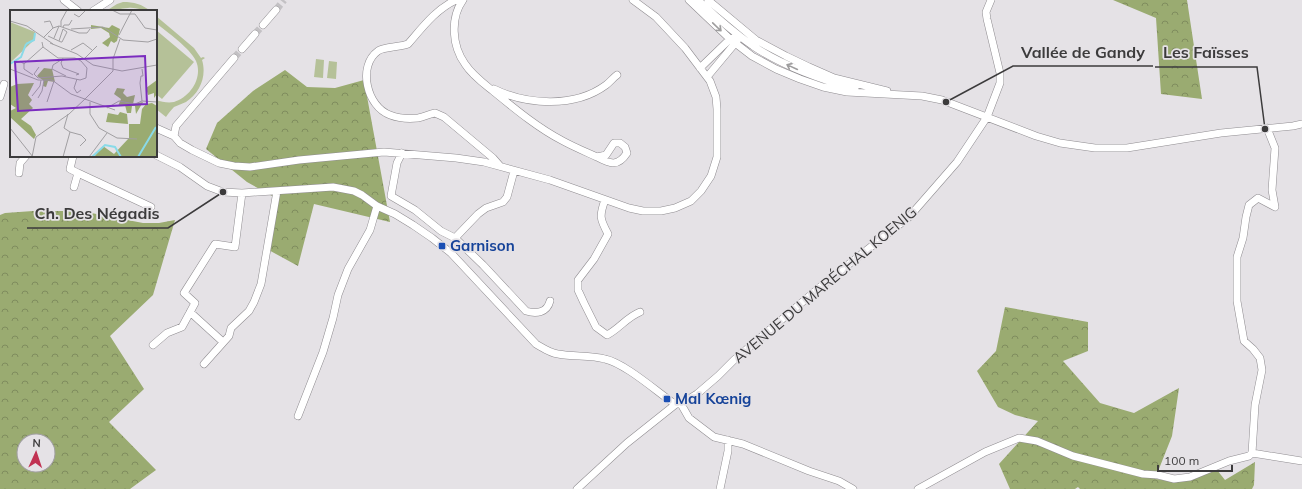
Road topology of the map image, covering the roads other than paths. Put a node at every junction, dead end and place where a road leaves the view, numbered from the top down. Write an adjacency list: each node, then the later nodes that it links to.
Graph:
1 (64, 0): 10 (street)
2 (110, 0): 11 (street)
3 (456, 0): 38 (street)
4 (463, 0): 24 (street)
5 (633, 0): 20 (street)
6 (689, 0): 16 (street, one-way to 16)
7 (698, 0): 15 (street)
8 (708, 0): 26 (street)
9 (991, 0): 28 (street, AVENUE DU MARÉCHAL KOENIG)
10 (77, 10)
11 (95, 10)
12 (276, 10): 13 (street)
13 (263, 24)
14 (255, 34): 18 (street)
15 (740, 35): 16 (street); 17 (street); 25 (street, one-way to 15)
16 (730, 39): 17 (street); 20 (street)
17 (736, 44): 22 (street); 25 (street)
18 (242, 49)
19 (234, 58): 32 (street)
20 (700, 68): 22 (street)
21 (617, 75): 24 (street)
22 (707, 77): 45 (street)
23 (5, 84): 27 (street)
24 (487, 86): 37 (street)
25 (869, 93): 26 (street)
26 (898, 95): 28 (street)
27 (0, 97)
28 (987, 117): 31 (street); 55 (street, AVENUE DU MARÉCHAL KOENIG)
29 (1302, 124): 31 (street)
30 (157, 128): 32 (street)
31 (1267, 128): 58 (street)
32 (174, 136): 33 (street)
33 (402, 153): 38 (street); 48 (street)
34 (157, 156): 44 (street)
35 (25, 157): 40 (street)
36 (73, 157): 41 (street)
37 (597, 157)
38 (500, 166): 39 (street)
39 (514, 170): 45 (street); 48 (street)
40 (20, 173)
41 (78, 173): 42 (street); 47 (street)
42 (74, 187)
43 (277, 191): 44 (street); 46 (street); 52 (street)
44 (242, 193): 50 (street)
45 (605, 200): 51 (street)
46 (377, 206): 55 (street); 56 (street)
47 (151, 207)
48 (455, 238): 49 (street)
49 (550, 301)
50 (190, 312): 52 (street); 53 (street)
51 (640, 312)
52 (223, 342): 54 (street)
53 (153, 345)
54 (204, 364)
55 (678, 404): 57 (street); 60 (street, AVENUE DU MARÉCHAL KOENIG)
56 (298, 416)
57 (728, 440): 61 (street); 62 (street)
58 (1252, 453): 59 (street); 63 (street)
59 (1302, 461)
60 (577, 489)
61 (720, 489)
62 (853, 489)
63 (918, 489)

